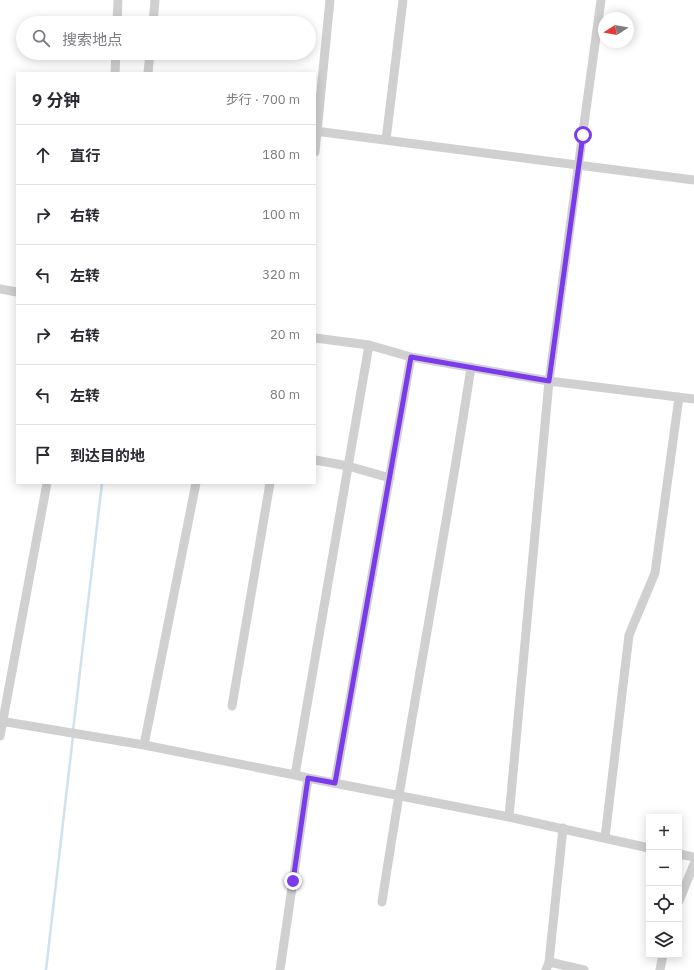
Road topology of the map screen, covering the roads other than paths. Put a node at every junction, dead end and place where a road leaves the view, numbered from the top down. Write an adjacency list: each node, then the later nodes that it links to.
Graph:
1 (118, 0): 6 (street)
2 (155, 0): 7 (street)
3 (330, 0): 12 (street)
4 (403, 0): 13 (street)
5 (601, 0): 14 (street)
6 (117, 16)
7 (154, 16)
8 (116, 60): 10 (street)
9 (149, 60): 11 (street)
10 (115, 72)
11 (148, 72)
12 (316, 131): 13 (street)
13 (386, 140): 14 (street)
14 (578, 165): 15 (street); 22 (street)
15 (694, 180)
16 (0, 290): 17 (street)
17 (16, 292)
18 (316, 338): 19 (street)
19 (369, 346): 20 (street); 26 (street)
20 (411, 357): 21 (street); 27 (street)
21 (471, 367): 22 (street); 38 (street)
22 (549, 381): 23 (street); 39 (street)
23 (679, 397): 24 (street); 41 (street)
24 (694, 399)
25 (316, 460): 26 (street)
26 (348, 466): 27 (street); 35 (street)
27 (390, 478): 37 (street)
28 (47, 484): 32 (street)
29 (196, 484): 34 (street)
30 (270, 484): 31 (street)
31 (232, 706)
32 (1, 721): 33 (street); 34 (street)
33 (0, 736)
34 (144, 745): 35 (street)
35 (295, 775): 36 (street)
36 (308, 778): 37 (street); 50 (street)
37 (335, 783): 38 (street)
38 (398, 795): 39 (street); 47 (street)
39 (509, 817): 40 (street)
40 (563, 828): 41 (street); 49 (street)
41 (605, 838): 42 (street)
42 (646, 847)
43 (682, 855): 44 (street)
44 (694, 858)
45 (694, 864): 46 (street)
46 (682, 894)
47 (382, 902)
48 (662, 958): 52 (street)
49 (547, 966): 51 (street)
50 (280, 970)
51 (584, 970)
52 (660, 970)

